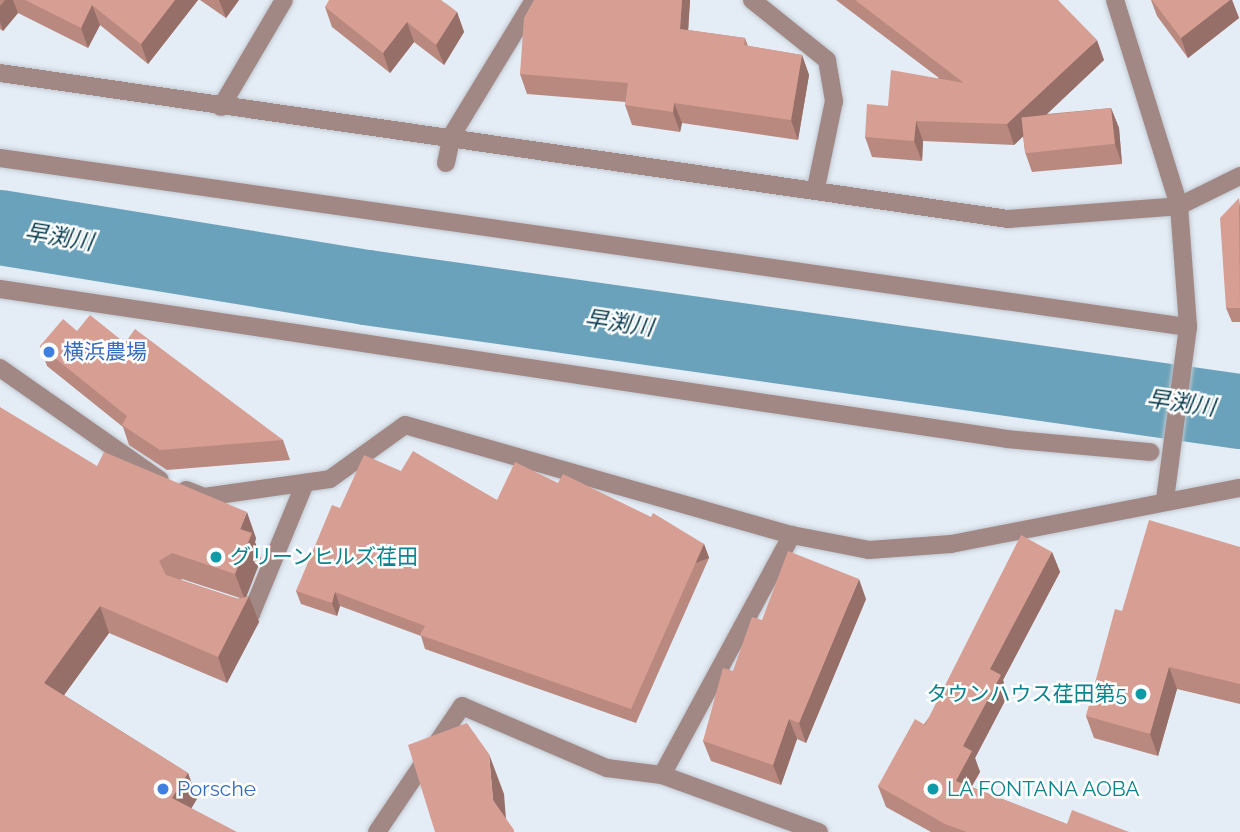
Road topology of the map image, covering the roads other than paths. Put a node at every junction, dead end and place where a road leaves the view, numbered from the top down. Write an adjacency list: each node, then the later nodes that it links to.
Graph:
1 (284, 0): 6 (street)
2 (534, 0): 7 (street)
3 (752, 0): 11 (street)
4 (1115, 0): 12 (street)
5 (0, 73): 6 (street)
6 (221, 107): 7 (street)
7 (452, 135): 9 (street); 11 (street)
8 (0, 158): 14 (street)
9 (446, 163)
10 (1240, 176): 12 (street)
11 (817, 188): 12 (street)
12 (1179, 206): 14 (street)
13 (0, 289): 16 (street)
14 (1188, 327): 19 (street)
15 (0, 368): 17 (street)
16 (1150, 452)
17 (305, 483): 20 (street); 21 (street)
18 (1240, 488): 19 (street)
19 (1165, 500): 20 (street)
20 (792, 536): 22 (street)
21 (215, 602)
22 (662, 775): 23 (street); 24 (street)
23 (377, 832)
24 (819, 832)

